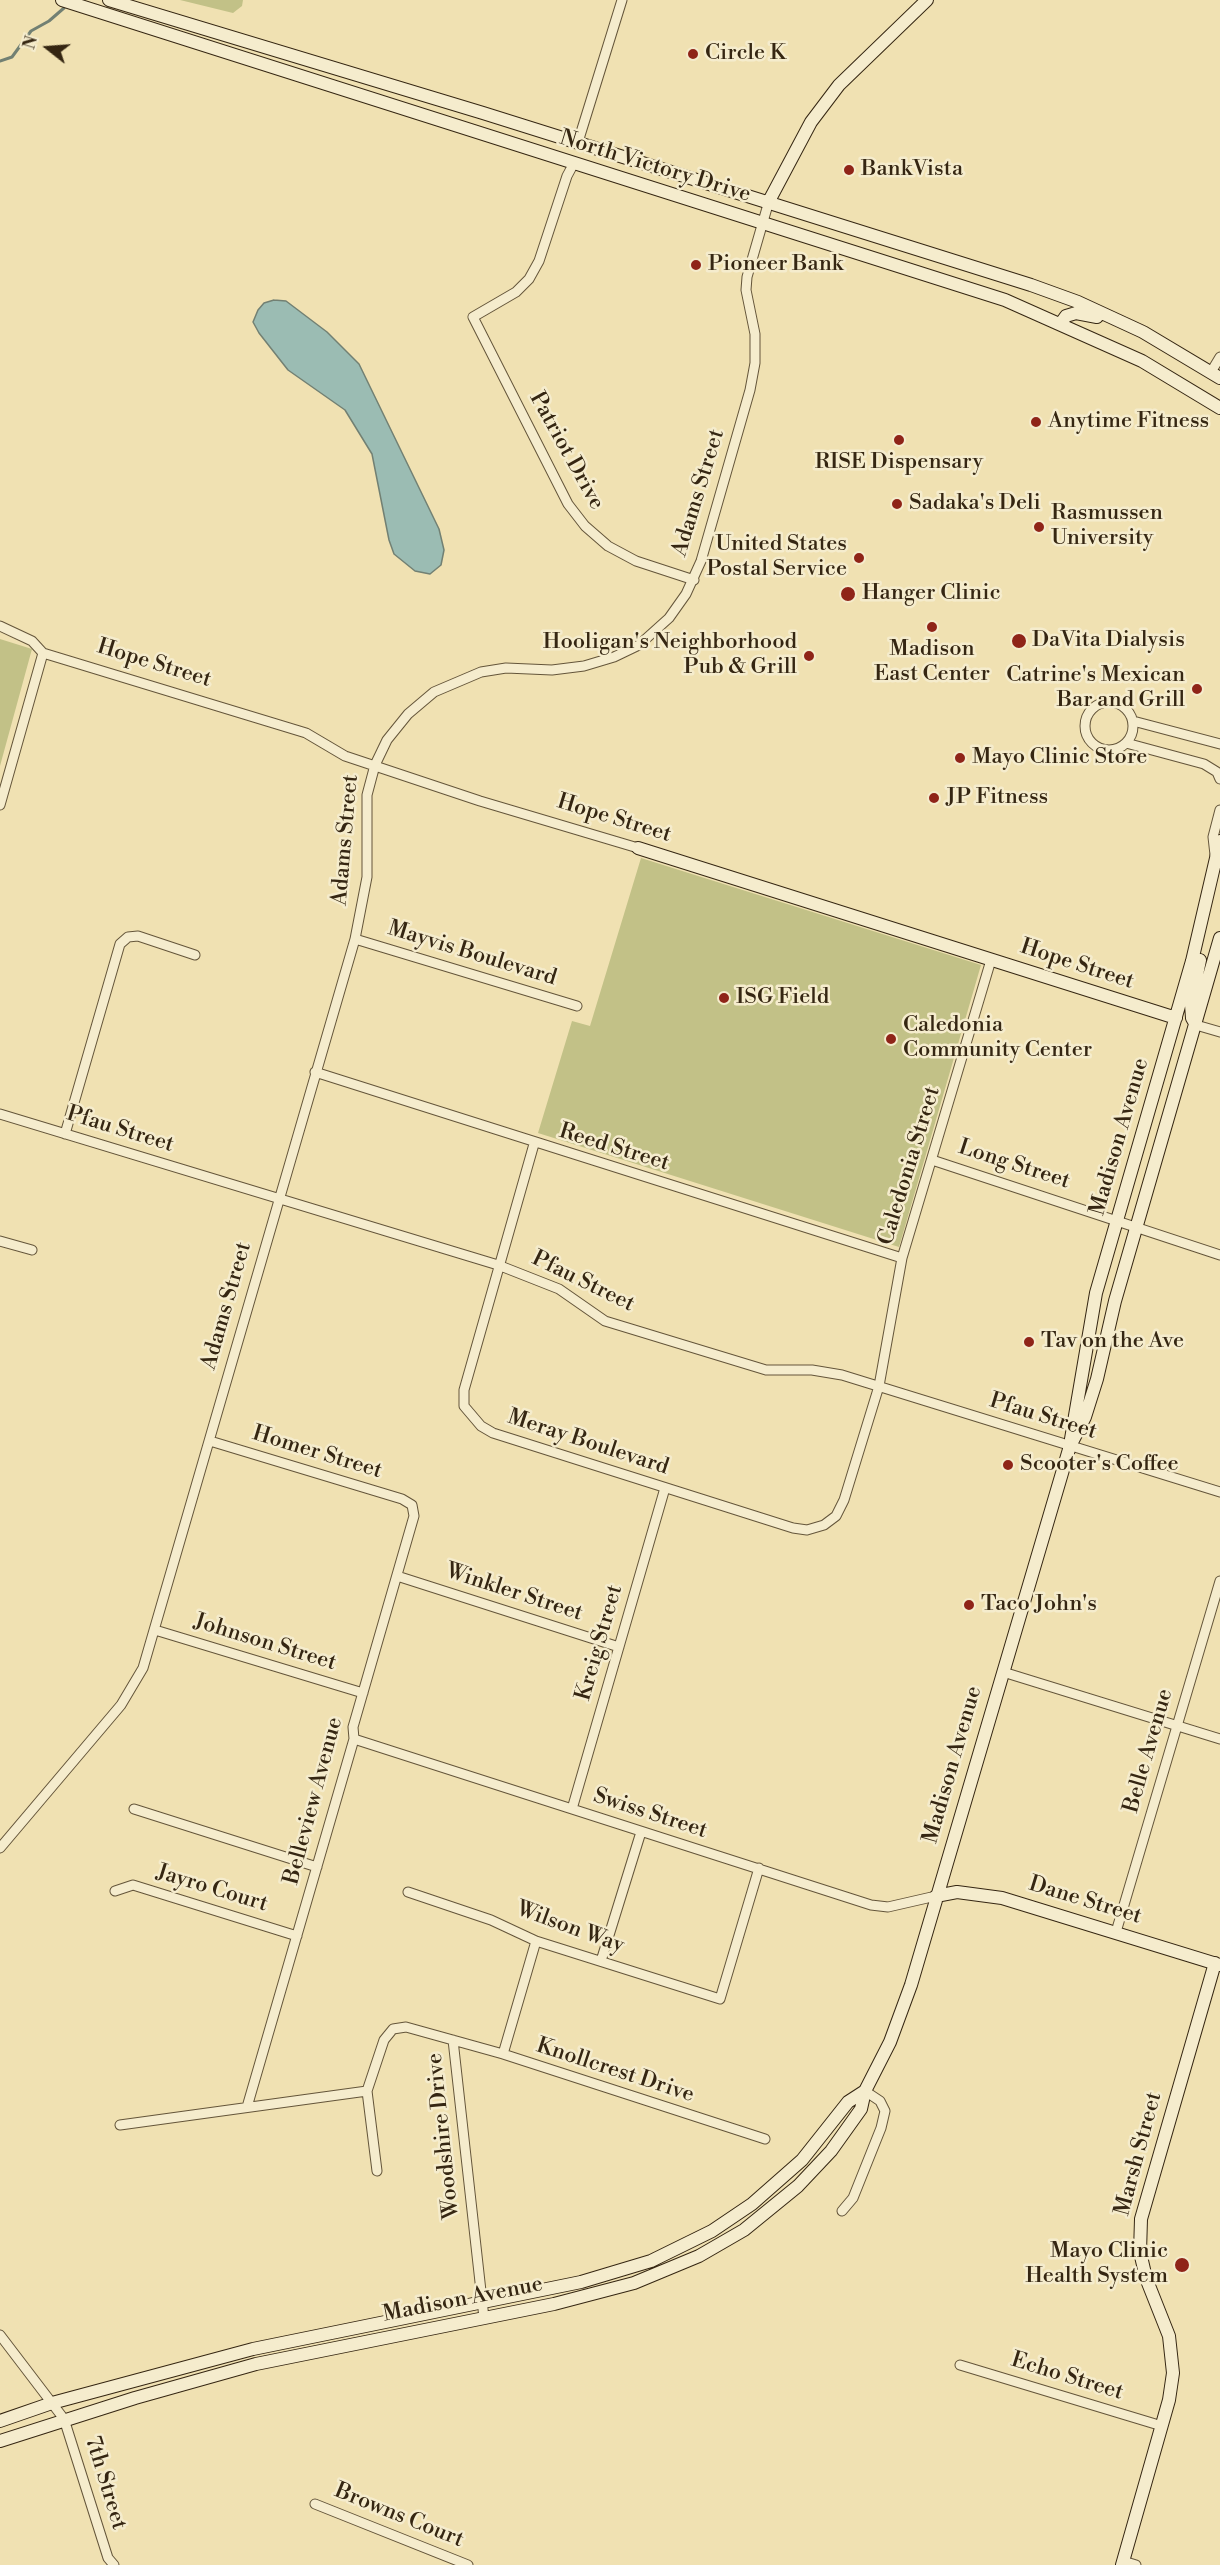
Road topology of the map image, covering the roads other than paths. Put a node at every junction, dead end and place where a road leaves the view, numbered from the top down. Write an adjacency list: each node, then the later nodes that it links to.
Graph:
1 (62, 0): 6 (main road, North Victory Drive)
2 (109, 0): 5 (main road, North Victory Drive)
3 (622, 0): 5 (street)
4 (927, 0): 7 (main road, Adams Street)
5 (578, 142): 7 (main road, North Victory Drive)
6 (574, 163): 8 (main road, North Victory Drive); 14 (street, Patriot Drive)
7 (769, 201): 8 (street, Adams Street); 10 (main road, North Victory Drive)
8 (763, 222): 9 (main road, North Victory Drive); 14 (street, Adams Street)
9 (1061, 323): 10 (main road); 13 (main road, North Victory Drive)
10 (1165, 344): 12 (main road, North Victory Drive)
11 (1220, 357): 12 (street)
12 (1216, 375)
13 (1220, 408)
14 (694, 580): 20 (street, Adams Street)
15 (0, 626): 16 (street)
16 (43, 653): 20 (street, Hope Street); 22 (street)
17 (1133, 721): 18 (street); 18 (street); 19 (street)
18 (1126, 743): 21 (street)
19 (1220, 744)
20 (375, 765): 25 (street, Hope Street); 29 (street, Adams Street)
21 (1220, 779)
22 (0, 805)
23 (1220, 810): 26 (street)
24 (1220, 841): 26 (main road, Madison Avenue)
25 (638, 848): 31 (main road, Hope Street)
26 (1216, 859): 27 (main road, Madison Avenue)
27 (1205, 909): 33 (main road, Madison Avenue); 34 (main road)
28 (1220, 938): 34 (main road, Madison Avenue)
29 (355, 939): 32 (street, Mayvis Boulevard); 36 (street, Adams Street)
30 (195, 955): 38 (street)
31 (991, 960): 33 (main road, Hope Street); 40 (street, Caledonia Street)
32 (577, 1006)
33 (1176, 1018): 42 (main road, Madison Avenue)
34 (1196, 1024): 35 (street); 43 (main road, Madison Avenue)
35 (1220, 1032)
36 (315, 1072): 39 (street, Reed Street); 41 (street, Adams Street)
37 (0, 1114): 38 (street, Pfau Street)
38 (65, 1134): 41 (street, Pfau Street)
39 (534, 1144): 47 (street, Reed Street); 48 (street, Meray Boulevard)
40 (932, 1160): 42 (street, Long Street); 47 (street, Caledonia Street)
41 (278, 1199): 48 (street, Pfau Street); 50 (street, Adams Street)
42 (1118, 1221): 43 (street, Long Street); 51 (main road, Madison Avenue)
43 (1137, 1228): 46 (street, Long Street); 51 (main road, Madison Avenue)
44 (0, 1241): 45 (street)
45 (32, 1250)
46 (1220, 1256)
47 (902, 1258): 49 (street, Caledonia Street)
48 (498, 1265): 49 (street, Pfau Street); 52 (street, Meray Boulevard)
49 (879, 1386): 51 (street, Pfau Street); 52 (street, Meray Boulevard)
50 (210, 1441): 54 (street, Homer Street); 57 (street, Adams Street)
51 (1070, 1446): 53 (street, Pfau Street); 59 (main road, Madison Avenue)
52 (665, 1488): 58 (street, Kreig Street)
53 (1220, 1492)
54 (412, 1505): 55 (street, Belleview Avenue)
55 (397, 1576): 58 (street, Winkler Street); 60 (street, Belleview Avenue)
56 (1220, 1581): 61 (street, Belle Avenue)
57 (155, 1630): 60 (street, Johnson Street); 67 (street, Adams Street)
58 (619, 1647): 65 (street, Kreig Street)
59 (1003, 1672): 61 (street); 72 (main road, Madison Avenue)
60 (363, 1693): 62 (street, Belleview Avenue)
61 (1176, 1726): 63 (street); 73 (street, Belle Avenue)
62 (354, 1739): 65 (street, Swiss Street); 68 (street, Belleview Avenue)
63 (1220, 1739)
64 (134, 1809): 68 (street)
65 (572, 1809): 66 (street, Swiss Street)
66 (641, 1832): 69 (street, Swiss Street); 76 (street)
67 (0, 1848)
68 (317, 1867): 74 (street, Belleview Avenue)
69 (759, 1868): 72 (street, Swiss Street); 76 (street, Wilson Way)
70 (115, 1890): 74 (street, Jayro Court)
71 (408, 1892): 75 (street, Wilson Way)
72 (936, 1896): 73 (main road, Dane Street); 81 (main road, Madison Avenue)
73 (1116, 1932): 77 (main road, Dane Street)
74 (297, 1936): 82 (street, Belleview Avenue)
75 (536, 1941): 76 (street, Wilson Way); 79 (street)
76 (601, 1961)
77 (1218, 1964): 94 (main road, Marsh Street)
78 (453, 2040): 79 (street, Knollcrest Drive); 80 (street, Woodshire Drive); 87 (street, Woodshire Drive)
79 (503, 2054): 84 (street, Knollcrest Drive)
80 (367, 2091): 82 (street); 85 (street)
81 (865, 2091): 86 (street); 87 (main road, Madison Avenue); 88 (main road, Madison Avenue)
82 (247, 2107): 83 (street)
83 (120, 2125)
84 (765, 2139)
85 (377, 2170)
86 (842, 2211)
87 (481, 2302): 88 (street, Woodshire Drive); 91 (main road, Madison Avenue)
88 (484, 2318): 92 (main road, Madison Avenue)
89 (0, 2335): 91 (street, 7th Street)
90 (960, 2365): 94 (street, Echo Street)
91 (52, 2403): 92 (street, 7th Street); 93 (main road, Madison Avenue)
92 (64, 2419): 95 (main road, Madison Avenue); 97 (street, 7th Street)
93 (0, 2421)
94 (1162, 2426): 98 (main road, Marsh Street)
95 (0, 2441)
96 (315, 2504): 100 (street, Browns Court)
97 (111, 2562): 99 (street)
98 (1127, 2564)
99 (99, 2565)
100 (468, 2565)

